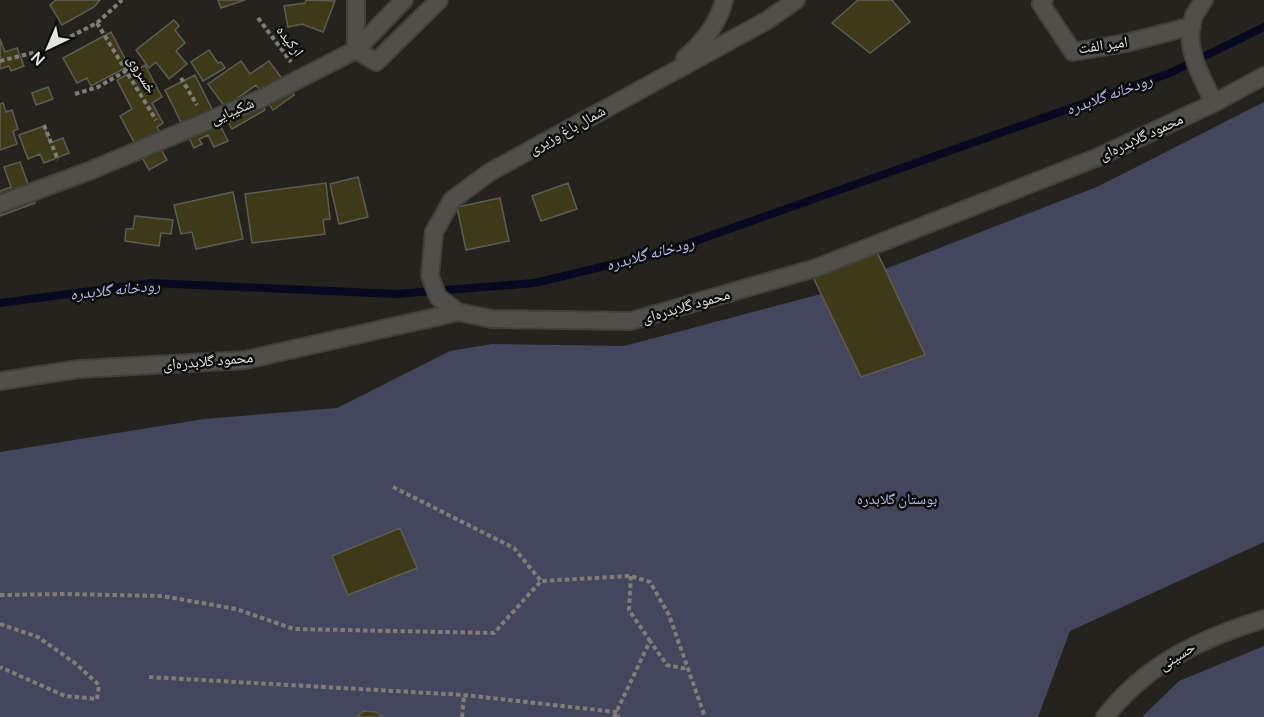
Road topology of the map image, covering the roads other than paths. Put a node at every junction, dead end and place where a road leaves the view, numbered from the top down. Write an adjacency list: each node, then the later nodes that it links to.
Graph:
1 (356, 0): 9 (street)
2 (404, 0): 9 (street, شکیبایی)
3 (439, 0): 9 (street)
4 (724, 0): 10 (street)
5 (796, 0): 10 (street, شمال باغ وزیری)
6 (1044, 0): 8 (street, امیر الفت)
7 (1204, 0): 8 (street)
8 (1192, 26): 12 (street)
9 (356, 50): 13 (street, شکیبایی)
10 (668, 75): 14 (street, شمال باغ وزیری)
11 (1264, 76): 12 (street, محمود گلابدره‌ای)
12 (1214, 103): 14 (street, محمود گلابدره‌ای)
13 (0, 204)
14 (458, 312): 15 (street, محمود گلابدره‌ای)
15 (0, 381)
16 (1264, 619): 17 (street, حسینی)
17 (1106, 717)

